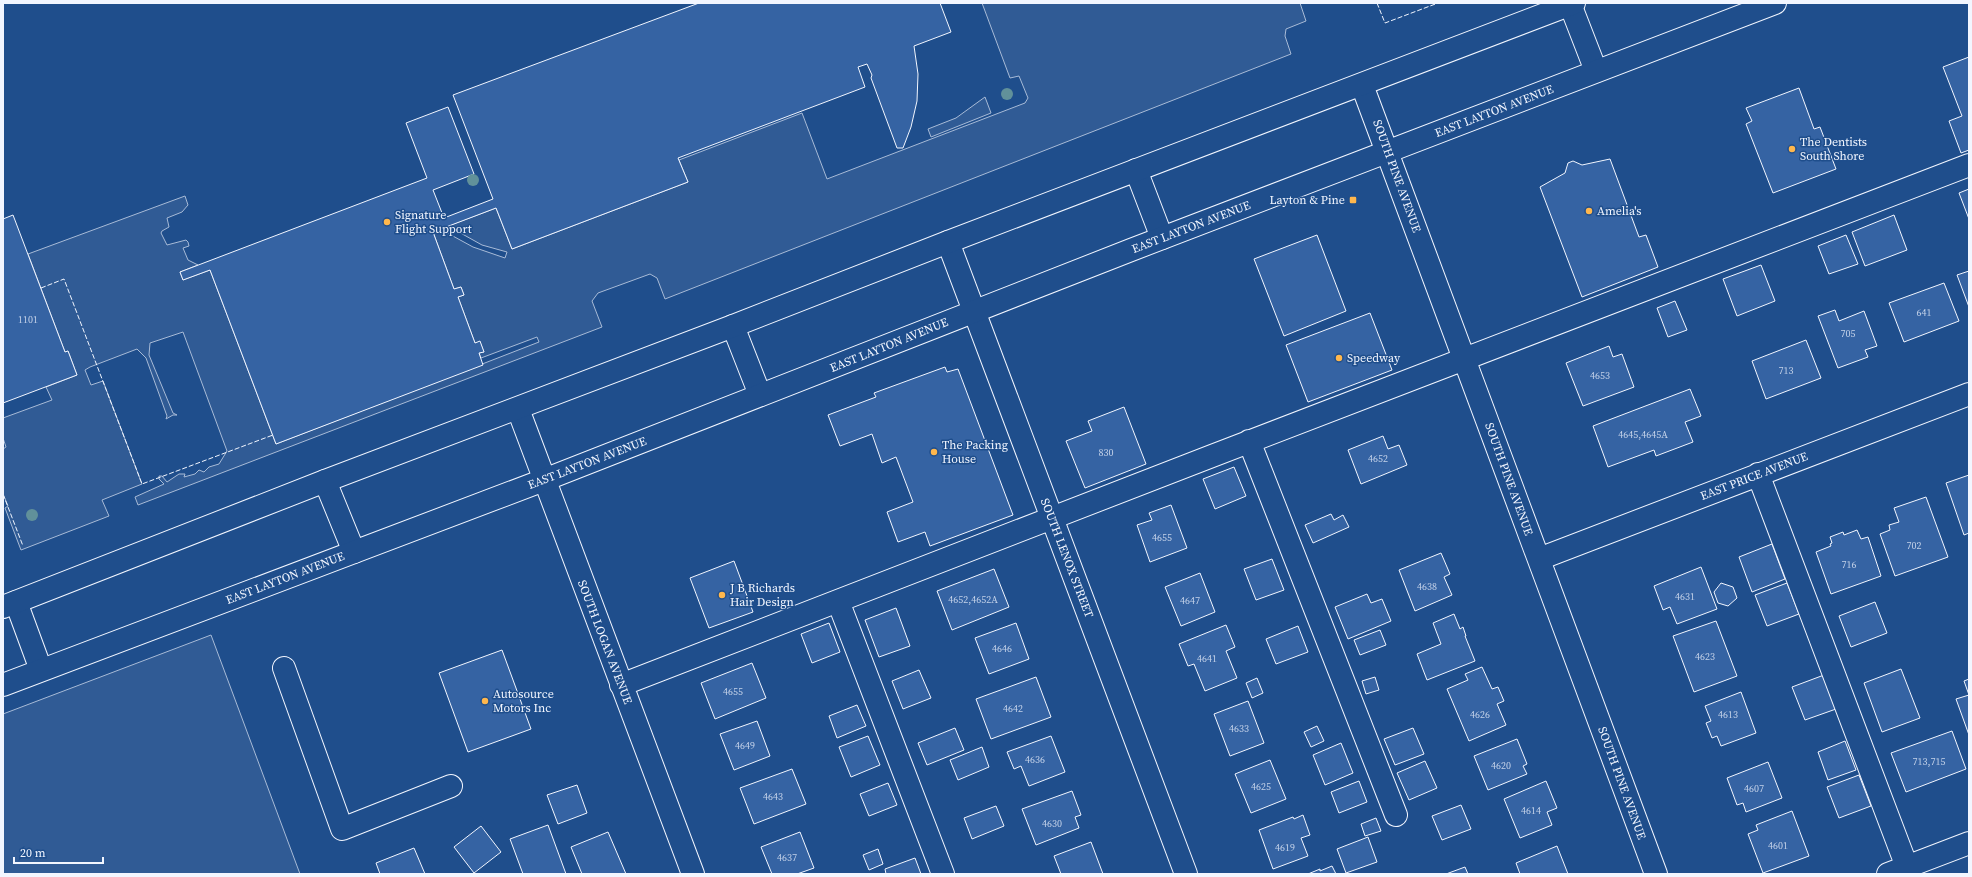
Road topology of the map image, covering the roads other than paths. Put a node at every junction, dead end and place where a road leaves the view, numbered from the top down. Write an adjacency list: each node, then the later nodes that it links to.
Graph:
1 (1775, 3): 3 (main road, EAST LAYTON AVENUE)
2 (1572, 4): 3 (main road); 4 (main road)
3 (1596, 71): 5 (main road, EAST LAYTON AVENUE)
4 (1362, 85): 5 (main road, SOUTH PINE AVENUE); 7 (main road)
5 (1388, 152): 8 (main road, EAST LAYTON AVENUE); 12 (main road, SOUTH PINE AVENUE)
6 (1969, 165): 12 (main road)
7 (1136, 170): 8 (main road); 9 (main road)
8 (1162, 238): 10 (main road, EAST LAYTON AVENUE)
9 (948, 242): 10 (main road, SOUTH LENOX STREET); 11 (main road)
10 (974, 311): 14 (main road, EAST LAYTON AVENUE); 20 (main road, SOUTH LENOX STREET)
11 (733, 326): 14 (main road); 15 (main road)
12 (1465, 360): 16 (main road); 22 (main road, SOUTH PINE AVENUE)
13 (1969, 394): 17 (main road, EAST PRICE AVENUE)
14 (760, 395): 18 (main road, EAST LAYTON AVENUE)
15 (518, 409): 18 (main road, SOUTH LOGAN AVENUE); 19 (main road)
16 (1249, 441): 20 (main road); 30 (main road)
17 (1758, 474): 22 (main road, EAST PRICE AVENUE); 32 (main road)
18 (544, 480): 21 (main road, EAST LAYTON AVENUE); 28 (main road, SOUTH LOGAN AVENUE)
19 (325, 481): 21 (main road); 24 (main road)
20 (1052, 518): 23 (main road); 35 (main road, SOUTH LENOX STREET)
21 (354, 552): 26 (main road, EAST LAYTON AVENUE)
22 (1539, 559): 36 (main road, SOUTH PINE AVENUE)
23 (838, 601): 28 (main road); 34 (main road)
24 (9, 605): 26 (main road)
25 (284, 668): 29 (main road)
26 (41, 670): 27 (main road, EAST LAYTON AVENUE)
27 (3, 685)
28 (622, 685): 33 (main road, SOUTH LOGAN AVENUE)
29 (451, 786)
30 (1396, 815)
31 (1969, 843): 32 (main road)
32 (1897, 870)
33 (693, 874)
34 (943, 874)
35 (1186, 874)
36 (1656, 874)

